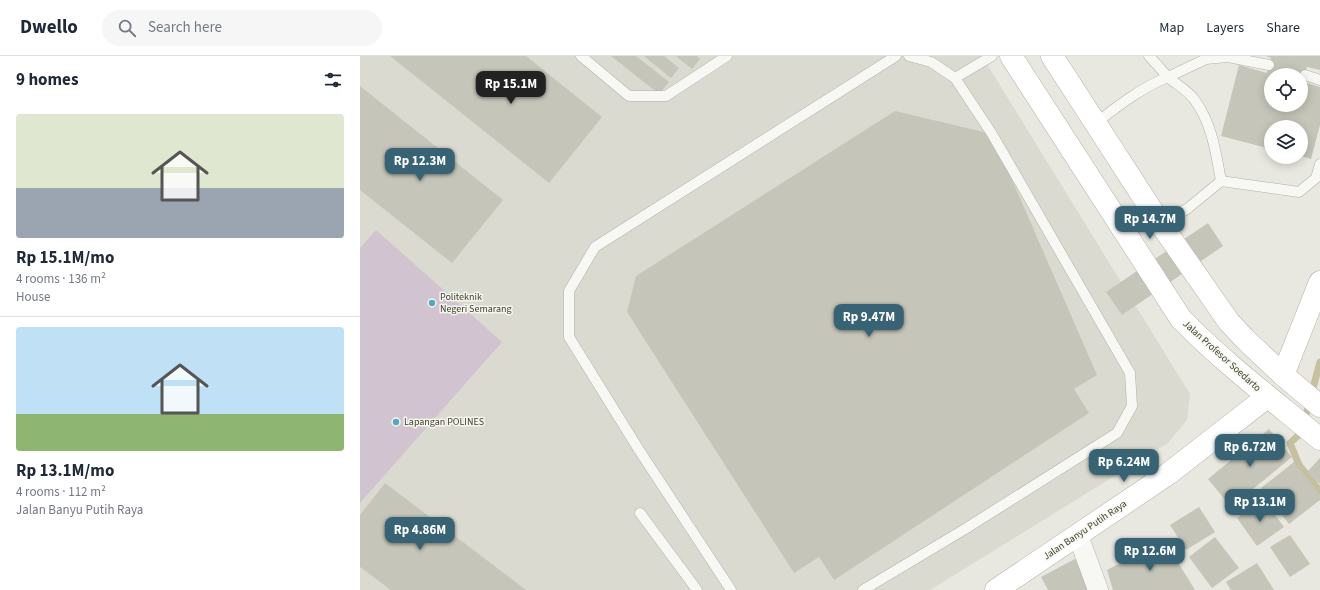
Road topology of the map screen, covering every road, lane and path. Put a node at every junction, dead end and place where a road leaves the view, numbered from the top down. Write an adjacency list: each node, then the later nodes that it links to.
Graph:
1 (580, 56): 2 (lane)
2 (727, 56)
3 (896, 56): 26 (lane)
4 (909, 56): 12 (lane)
5 (992, 56): 12 (lane)
6 (1012, 56): 20 (main road, Jalan Profesor Soedarto)
7 (1052, 56): 14 (main road)
8 (1149, 56): 11 (lane)
9 (1269, 65): 11 (lane)
10 (1308, 75): 13 (lane)
11 (1168, 77): 14 (lane); 16 (lane)
12 (955, 78): 27 (lane)
13 (1320, 80)
14 (1096, 123): 17 (main road)
15 (1320, 164): 16 (lane)
16 (1221, 181): 17 (lane)
17 (1160, 223): 19 (main road)
18 (1320, 282): 19 (main road)
19 (1283, 375): 21 (main road)
20 (1267, 397): 22 (main road, Jalan Profesor Soedarto); 24 (main road, Jalan Banyu Putih Raya)
21 (1314, 401)
22 (1308, 429)
23 (640, 513): 25 (lane)
24 (1078, 535): 28 (main road, Jalan Banyu Putih Raya); 29 (street)
25 (697, 590)
26 (731, 590)
27 (863, 590)
28 (996, 590)
29 (1098, 590)

